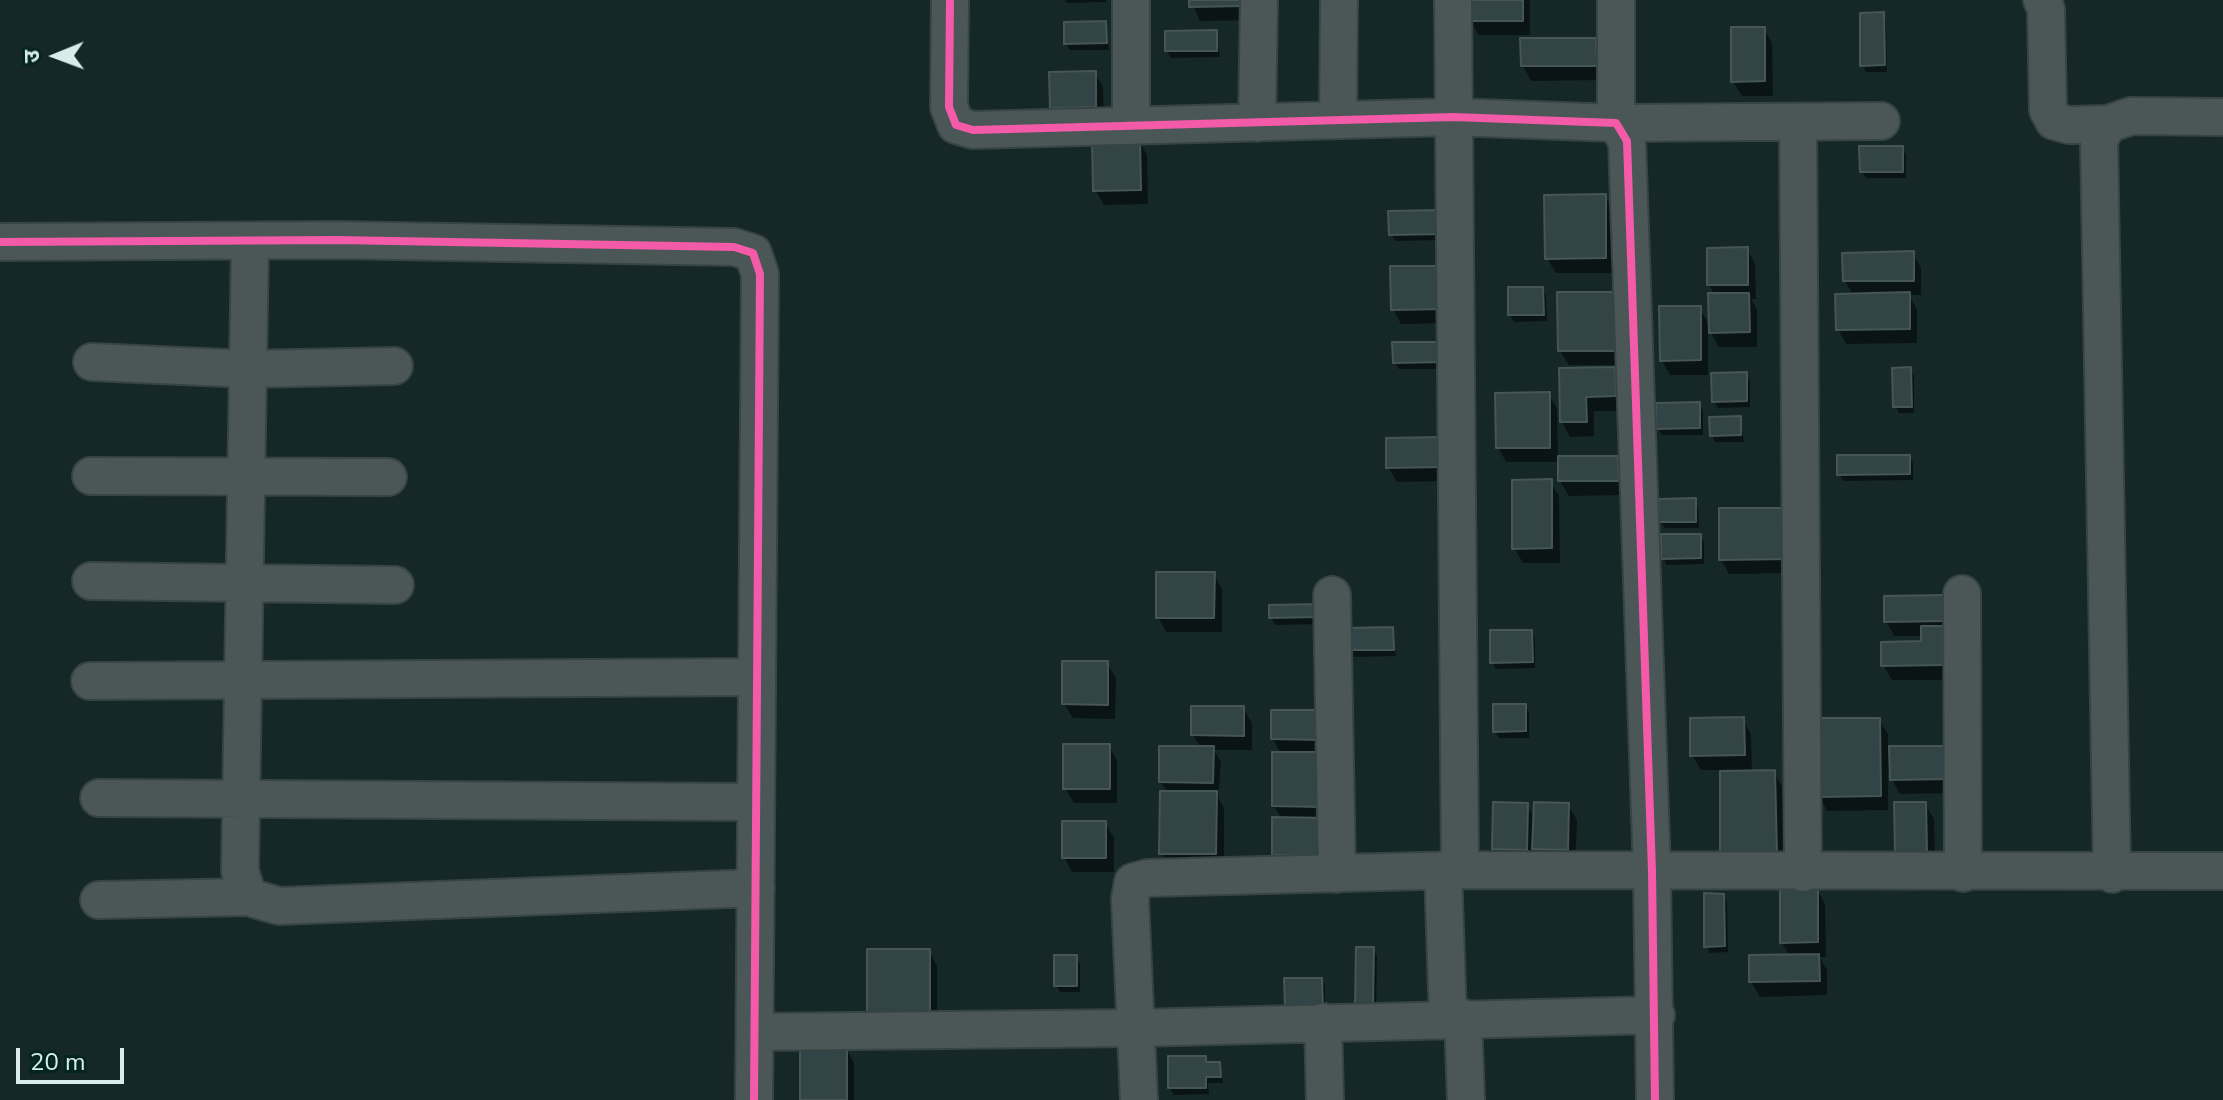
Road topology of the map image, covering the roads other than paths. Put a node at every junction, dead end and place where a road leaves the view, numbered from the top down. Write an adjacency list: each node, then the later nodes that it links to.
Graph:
1 (950, 0): 16 (street)
2 (1131, 0): 16 (street)
3 (1259, 0): 13 (street)
4 (1339, 0): 10 (street)
5 (1453, 0): 8 (street)
6 (1616, 0): 14 (street)
7 (2042, 0): 15 (street)
8 (1453, 117): 10 (street); 14 (street); 36 (street)
9 (2223, 117): 15 (street)
10 (1338, 120): 13 (street)
11 (1881, 121): 12 (street)
12 (1798, 122): 14 (street); 39 (street)
13 (1257, 123): 16 (street)
14 (1616, 123): 38 (street)
15 (2108, 124): 42 (street)
16 (1131, 126)
17 (250, 241): 18 (street); 21 (street); 30 (street)
18 (0, 242)
19 (92, 362): 21 (street)
20 (394, 366): 21 (street)
21 (248, 369): 24 (street)
22 (91, 476): 24 (street)
23 (388, 477): 24 (street)
24 (246, 478): 26 (street)
25 (91, 581): 26 (street)
26 (245, 585): 27 (street); 31 (street)
27 (395, 585)
28 (1962, 594): 40 (street)
29 (1332, 595): 41 (street)
30 (757, 677): 31 (street); 35 (street)
31 (243, 678): 32 (street); 34 (street)
32 (90, 681)
33 (99, 798): 34 (street)
34 (241, 800): 35 (street); 44 (street)
35 (756, 802): 43 (street)
36 (1451, 870): 38 (street); 41 (street); 47 (street)
37 (2223, 871): 42 (street)
38 (1652, 872): 39 (street); 46 (street)
39 (1803, 873): 40 (street)
40 (1963, 873): 42 (street)
41 (1337, 874): 49 (street)
42 (2112, 874)
43 (756, 888): 44 (street); 50 (street)
44 (248, 897): 45 (street)
45 (99, 900)
46 (1656, 1015): 47 (street); 55 (street)
47 (1456, 1018): 48 (street); 54 (street)
48 (1323, 1022): 49 (street); 53 (street)
49 (1137, 1028): 50 (street); 52 (street)
50 (755, 1032): 51 (street)
51 (754, 1100)
52 (1139, 1100)
53 (1325, 1100)
54 (1466, 1100)
55 (1655, 1100)

